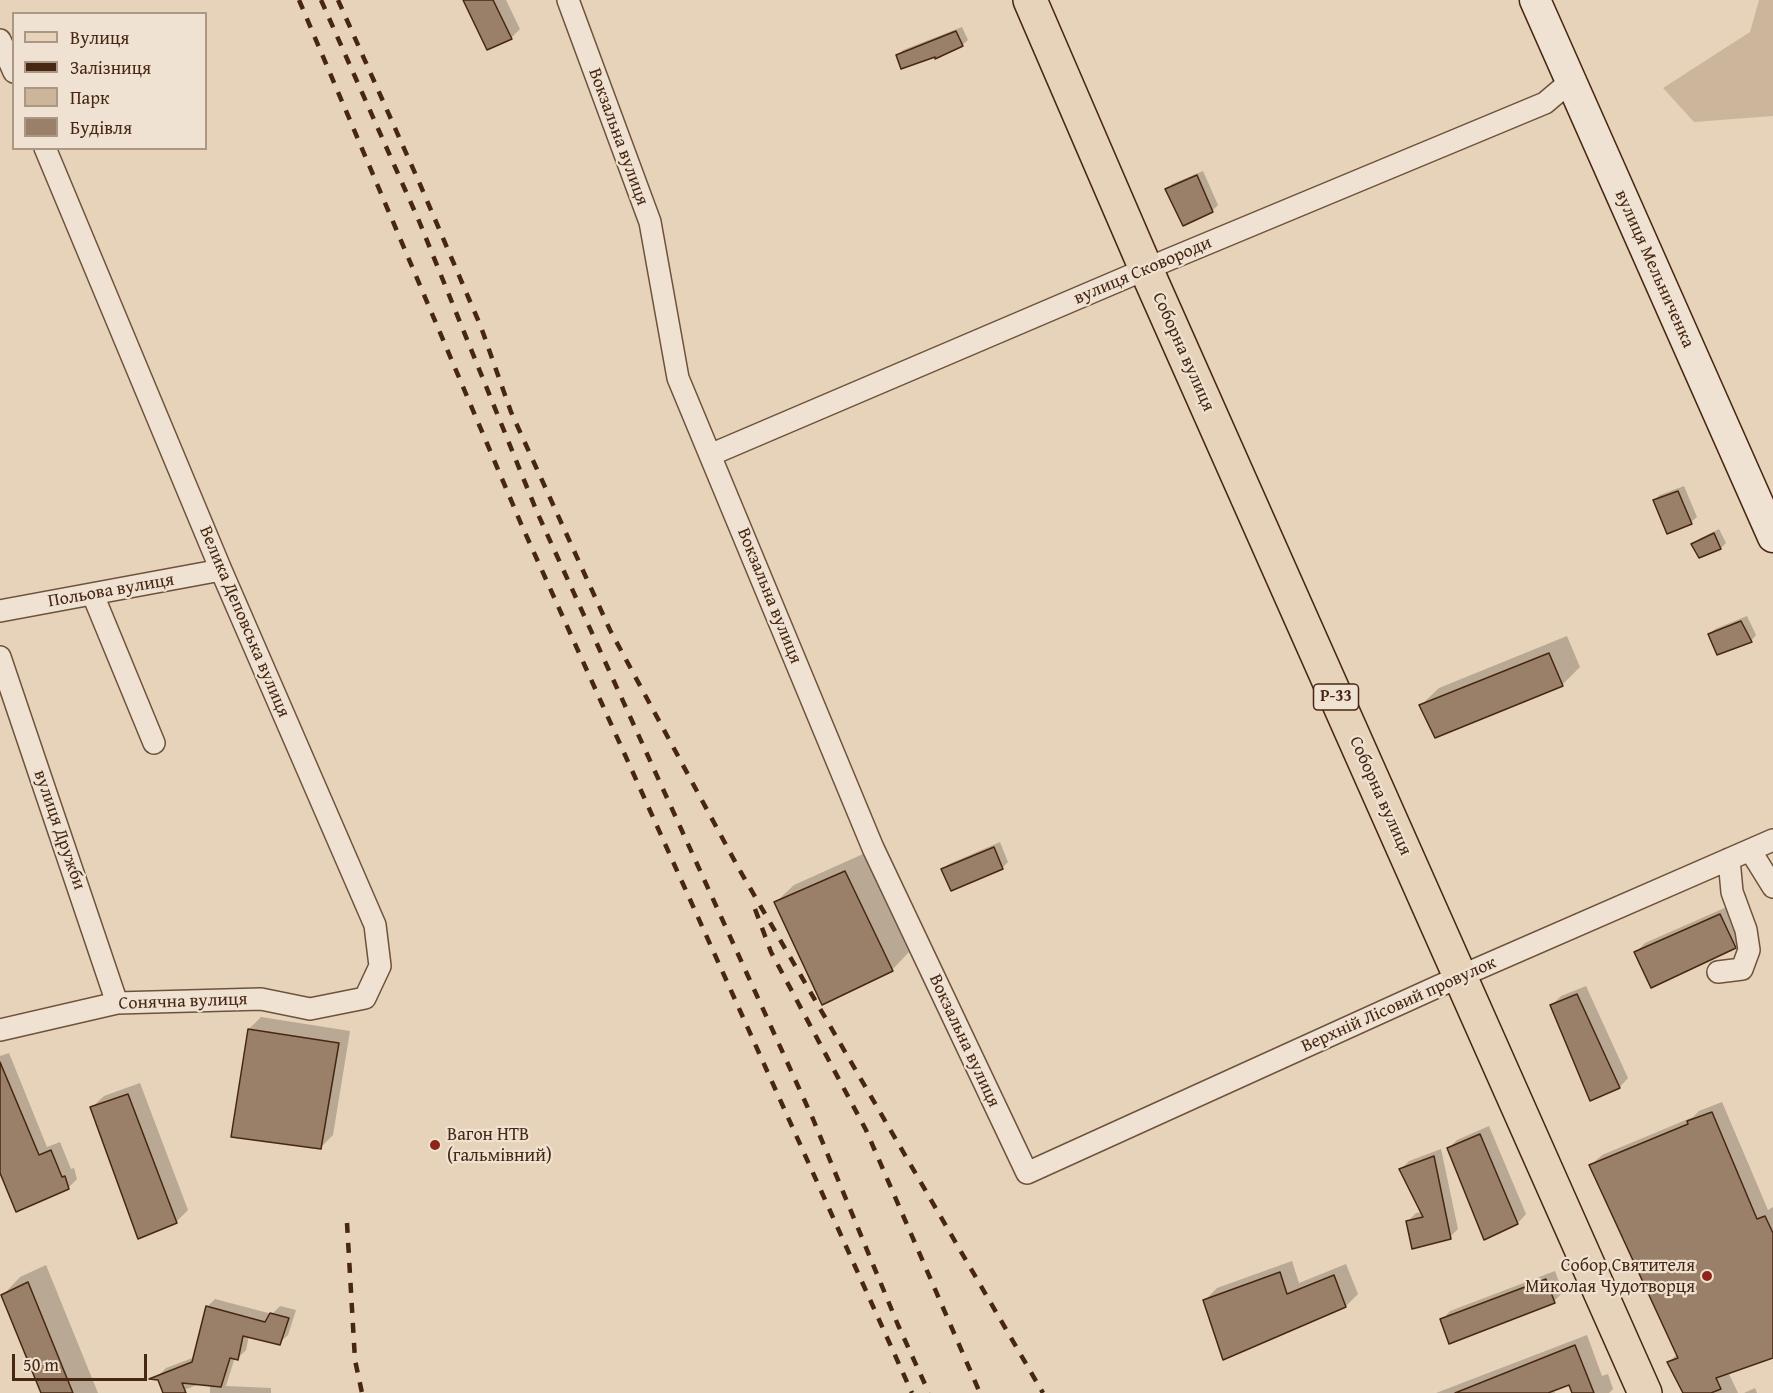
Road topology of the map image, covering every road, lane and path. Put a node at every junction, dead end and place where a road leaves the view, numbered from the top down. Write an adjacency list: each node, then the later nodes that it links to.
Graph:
1 (568, 0): 9 (street, Вокзальна вулиця)
2 (1030, 0): 8 (main road, Соборна вулиця / Р-33)
3 (1535, 0): 6 (street, вулиця Мельниченка)
4 (0, 40): 5 (street)
5 (12, 67)
6 (1570, 81): 8 (street, вулиця Сковороди); 10 (street, вулиця Мельниченка)
7 (46, 150): 11 (street, Велика Деповська вулиця)
8 (1146, 269): 9 (street, вулиця Сковороди); 21 (main road, Соборна вулиця / Р-33)
9 (710, 455): 25 (street, Вокзальна вулиця)
10 (1773, 537)
11 (221, 570): 12 (street, Польова вулиця); 22 (street, Велика Деповська вулиця)
12 (93, 595): 13 (street, Польова вулиця); 15 (street)
13 (0, 610)
14 (0, 657): 23 (street, вулиця Дружби)
15 (154, 743)
16 (1773, 840): 17 (street, Верхній Лісовий провулок)
17 (1750, 850): 18 (street, Верхній Лісовий провулок); 19 (street)
18 (1730, 859): 20 (street); 21 (street, Верхній Лісовий провулок)
19 (1773, 887)
20 (1718, 972)
21 (1461, 976): 25 (street, Верхній Лісовий провулок); 26 (main road, Соборна вулиця / Р-33)
22 (261, 999): 23 (street, Сонячна вулиця)
23 (117, 1003): 24 (street, Сонячна вулиця)
24 (0, 1030)
25 (1027, 1173)
26 (1645, 1393)

